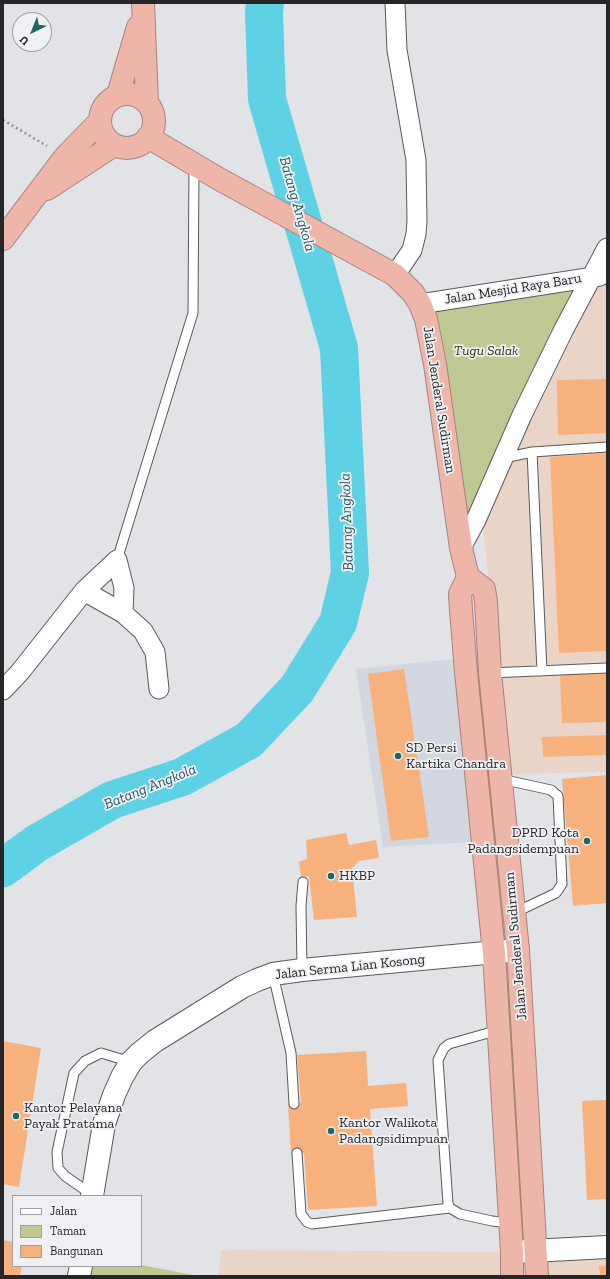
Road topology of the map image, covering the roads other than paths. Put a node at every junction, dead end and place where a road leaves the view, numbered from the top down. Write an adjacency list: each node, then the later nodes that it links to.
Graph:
1 (395, 3): 12 (street)
2 (143, 7): 3 (highway); 4 (highway)
3 (118, 95): 4 (highway); 5 (highway)
4 (147, 102): 6 (highway)
5 (100, 121): 7 (highway); 9 (highway)
6 (148, 138): 7 (highway); 8 (highway, Jalan Jenderal Sudirman)
7 (114, 145): 9 (highway)
8 (194, 165): 12 (highway, Jalan Jenderal Sudirman); 19 (lane)
9 (35, 197): 10 (highway)
10 (3, 239)
11 (607, 248): 13 (street)
12 (395, 275): 14 (highway, Jalan Jenderal Sudirman)
13 (599, 276): 14 (street, Jalan Mesjid Raya Baru); 17 (street)
14 (420, 304): 18 (highway, Jalan Jenderal Sudirman)
15 (607, 447): 16 (lane)
16 (532, 452): 17 (lane); 24 (lane)
17 (503, 458): 18 (street)
18 (461, 548): 20 (highway, Jalan Jenderal Sudirman)
19 (117, 560): 21 (street); 22 (street)
20 (468, 577): 25 (highway, Jalan Jenderal Sudirman); 32 (highway, Jalan Jenderal Sudirman)
21 (84, 591): 22 (street); 27 (street)
22 (123, 613): 26 (street)
23 (607, 668): 24 (lane)
24 (542, 671): 25 (lane)
25 (490, 673): 28 (highway, Jalan Jenderal Sudirman)
26 (159, 689)
27 (3, 690)
28 (501, 779): 30 (highway, Jalan Jenderal Sudirman); 30 (lane)
29 (303, 882): 33 (lane)
30 (514, 913): 31 (highway, Jalan Jenderal Sudirman)
31 (518, 950): 32 (street, Jalan Serma Lian Kosong); 43 (highway, Jalan Jenderal Sudirman)
32 (494, 953): 33 (street, Jalan Serma Lian Kosong); 35 (highway, Jalan Jenderal Sudirman)
33 (302, 970): 34 (street, Jalan Serma Lian Kosong)
34 (273, 974): 36 (street, Jalan Serma Lian Kosong); 37 (lane)
35 (499, 1030): 40 (lane); 41 (highway, Jalan Jenderal Sudirman)
36 (131, 1062): 39 (street, Jalan Serma Lian Kosong); 39 (lane)
37 (294, 1104)
38 (297, 1153): 40 (lane)
39 (92, 1195)
40 (450, 1208): 41 (lane)
41 (510, 1223): 44 (highway, Jalan Jenderal Sudirman)
42 (607, 1246): 43 (street)
43 (536, 1250): 44 (street); 46 (highway, Jalan Jenderal Sudirman)
44 (512, 1252): 45 (highway, Jalan Jenderal Sudirman)
45 (512, 1276)
46 (537, 1276)

